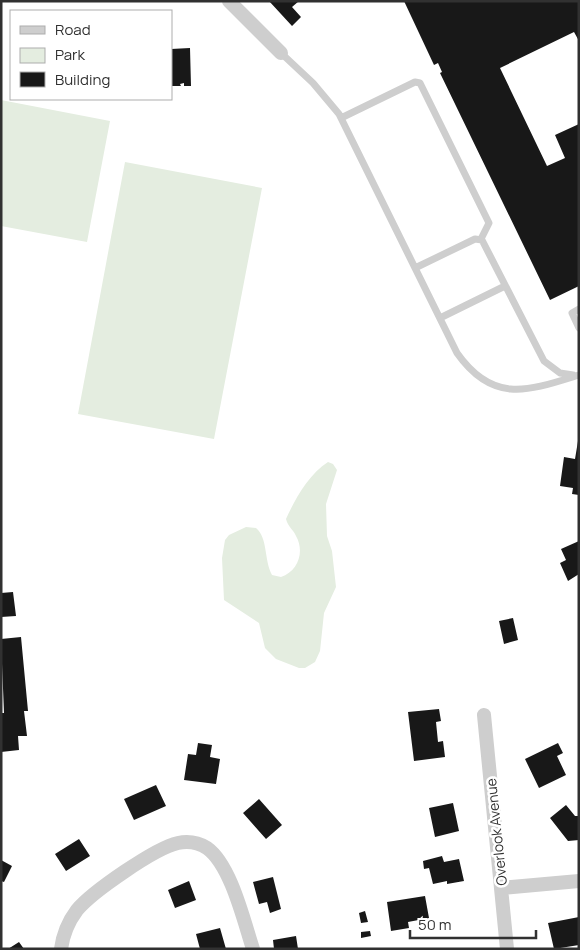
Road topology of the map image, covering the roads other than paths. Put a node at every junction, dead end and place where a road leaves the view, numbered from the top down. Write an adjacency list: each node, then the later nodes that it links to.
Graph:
1 (229, 1): 2 (street)
2 (280, 52): 3 (lane)
3 (341, 118): 4 (lane); 5 (lane)
4 (481, 239): 5 (lane); 6 (lane)
5 (415, 268): 8 (lane)
6 (505, 286): 8 (lane); 10 (lane)
7 (579, 309): 9 (lane)
8 (440, 318): 10 (lane)
9 (579, 328)
10 (579, 375)
11 (484, 715): 13 (street, Overlook Avenue)
12 (579, 881): 13 (street)
13 (501, 888): 16 (street, Overlook Avenue)
14 (61, 949): 15 (street)
15 (252, 949)
16 (507, 949)

